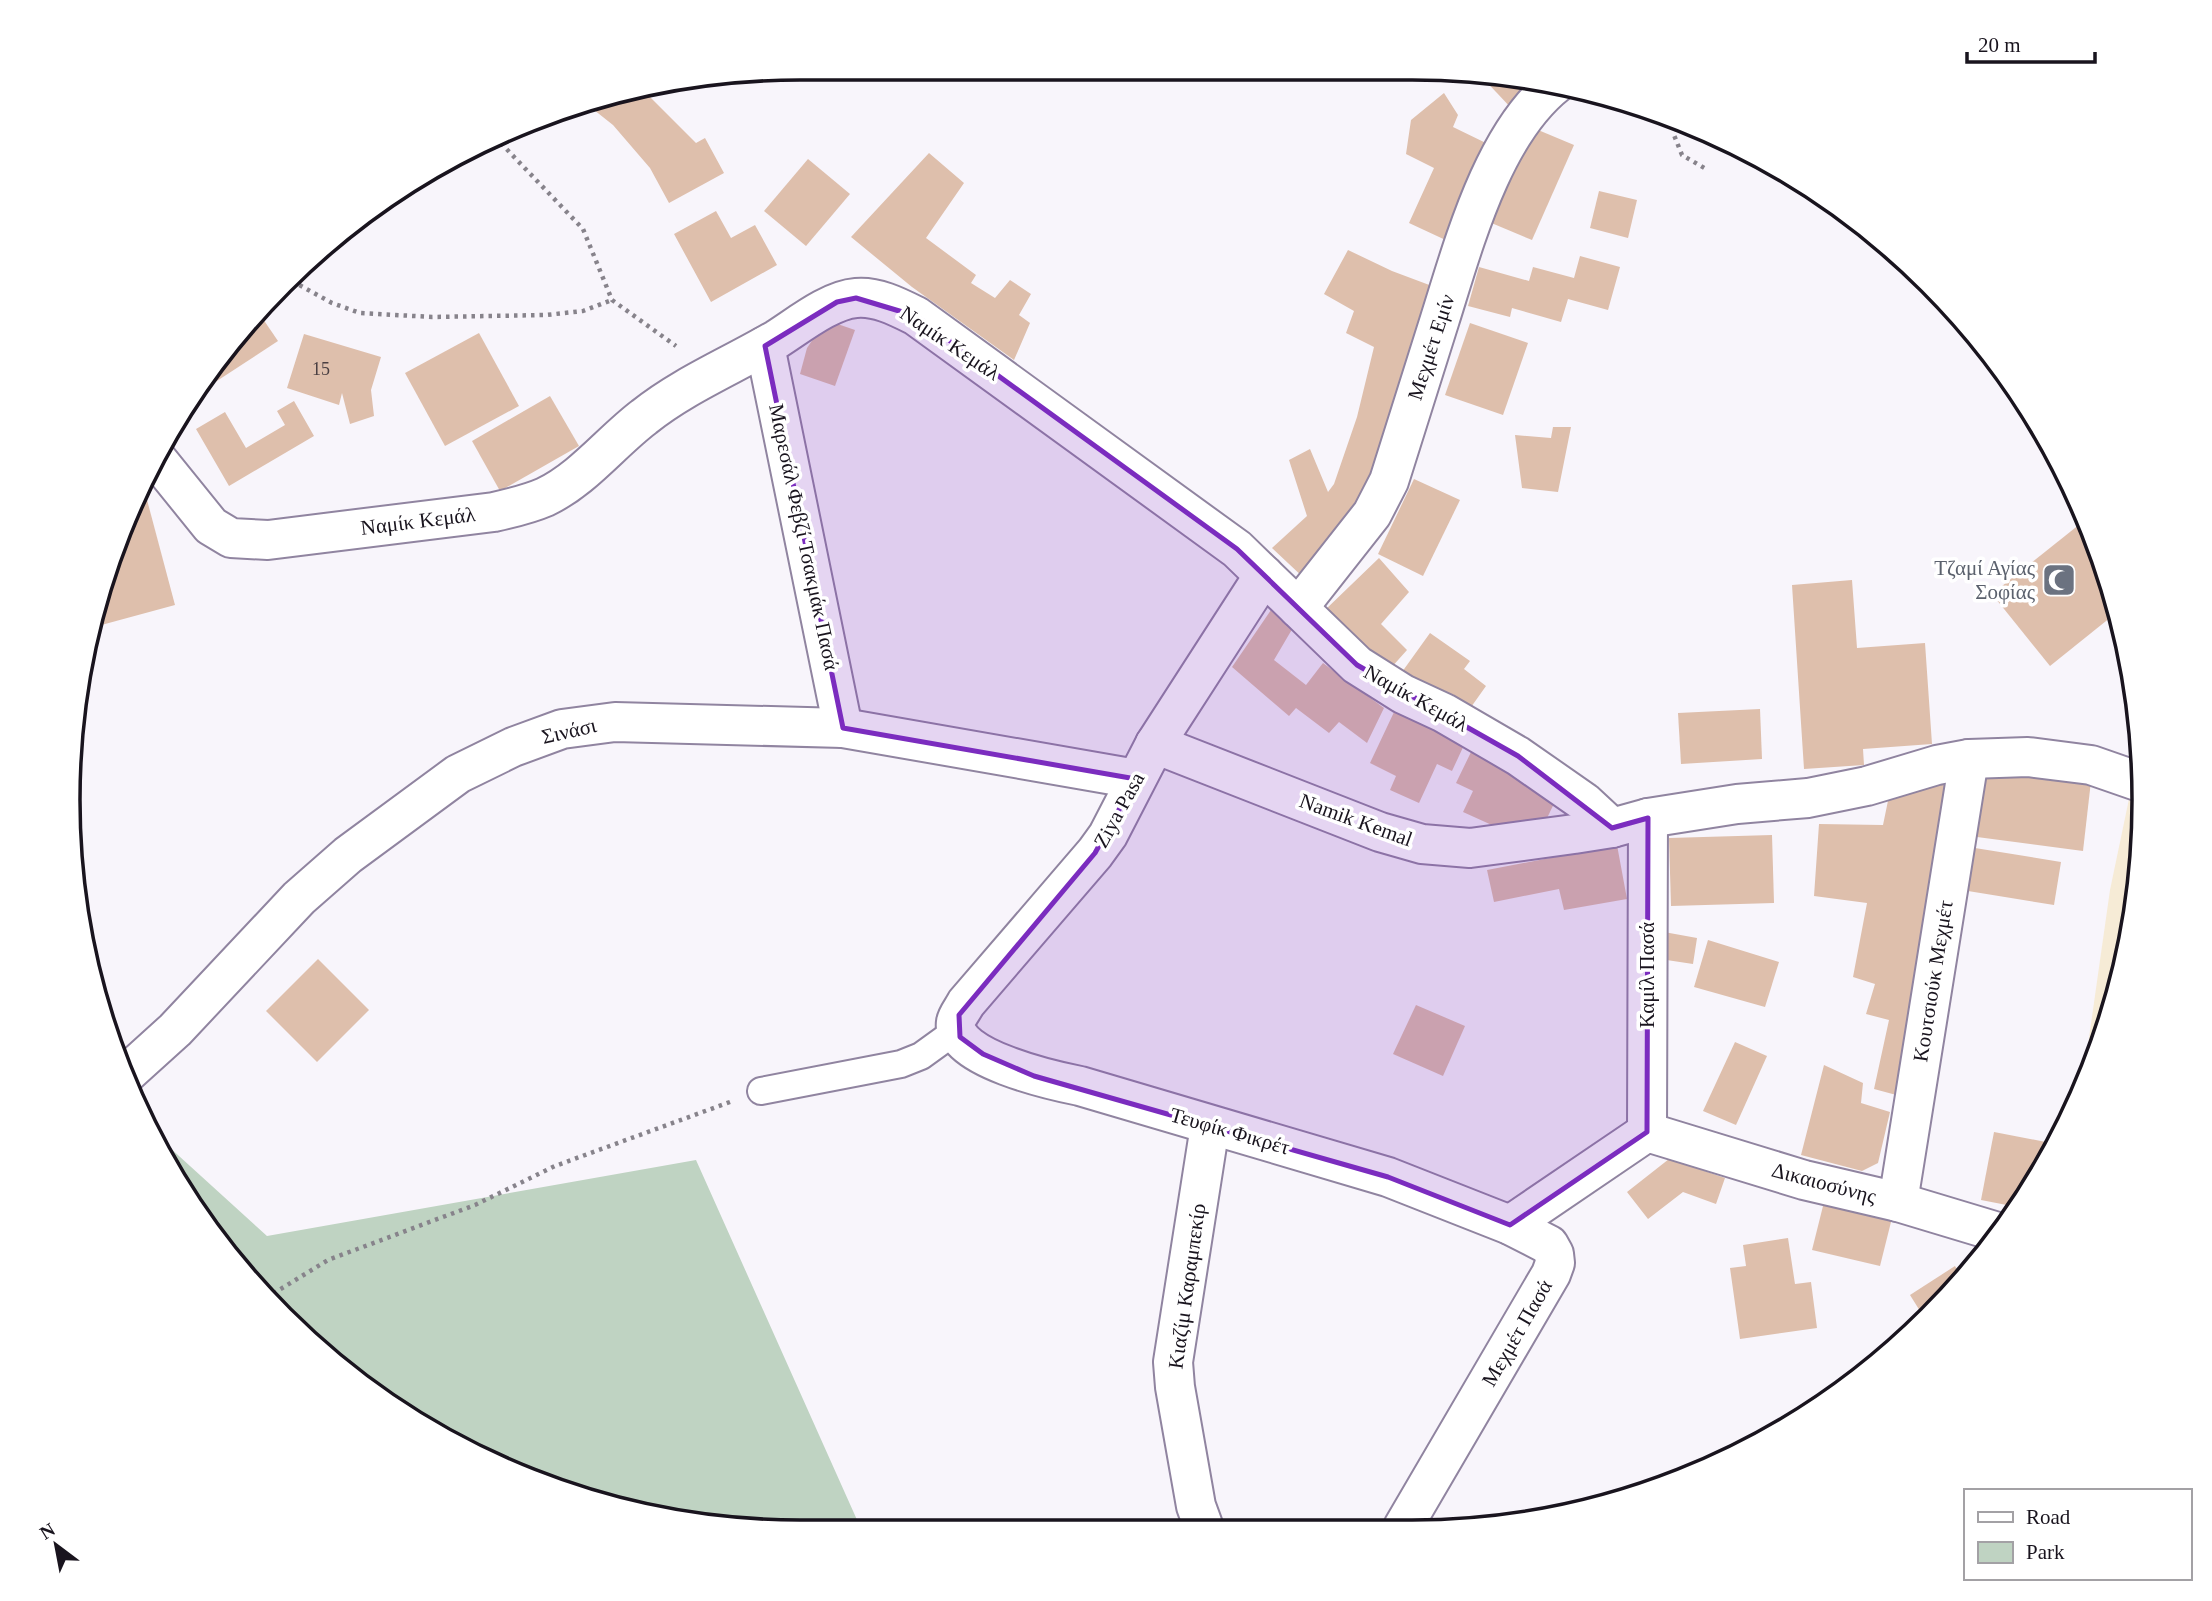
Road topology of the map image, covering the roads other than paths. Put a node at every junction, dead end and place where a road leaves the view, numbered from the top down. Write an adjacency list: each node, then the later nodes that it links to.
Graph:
1 (1546, 93): 5 (street, Μεχμέτ Εμίν)
2 (765, 346): 3 (street, Ναμίκ Κεμάλ); 4 (street, Ναμίκ Κεμάλ); 6 (street, Μαρεσάλ Φεβζί Τσακμάκ Πασά)
3 (163, 467)
4 (1264, 575): 5 (street, Ναμίκ Κεμάλ); 7 (street, Ziya Pasa)
5 (1298, 608): 11 (street, Ναμίκ Κεμάλ)
6 (843, 728): 9 (street, Σινάσι); 13 (street, Σινάσι)
7 (1155, 744): 9 (street, Ziya Pasa); 11 (street, Namik Kemal)
8 (1969, 759): 10 (street); 11 (street); 17 (street, Κουτσιούκ Μεχμέτ)
9 (1136, 779): 12 (street, Ziya Pasa)
10 (2131, 779)
11 (1630, 823): 16 (street, Καμίλ Πασά)
12 (957, 1030): 14 (lane); 15 (street, Τευφίκ Φικρέτ)
13 (132, 1069)
14 (761, 1091)
15 (1210, 1126): 18 (street, Τευφίκ Φικρέτ); 20 (street, Κιαζίμ Καραμπεκίρ)
16 (1647, 1132): 17 (street, Δικαιοσύνης); 18 (street)
17 (1898, 1202): 19 (street, Δικαιοσύνης)
18 (1510, 1225): 21 (street, Μεχμέτ Πασά)
19 (1990, 1230)
20 (1201, 1520)
21 (1407, 1520)

